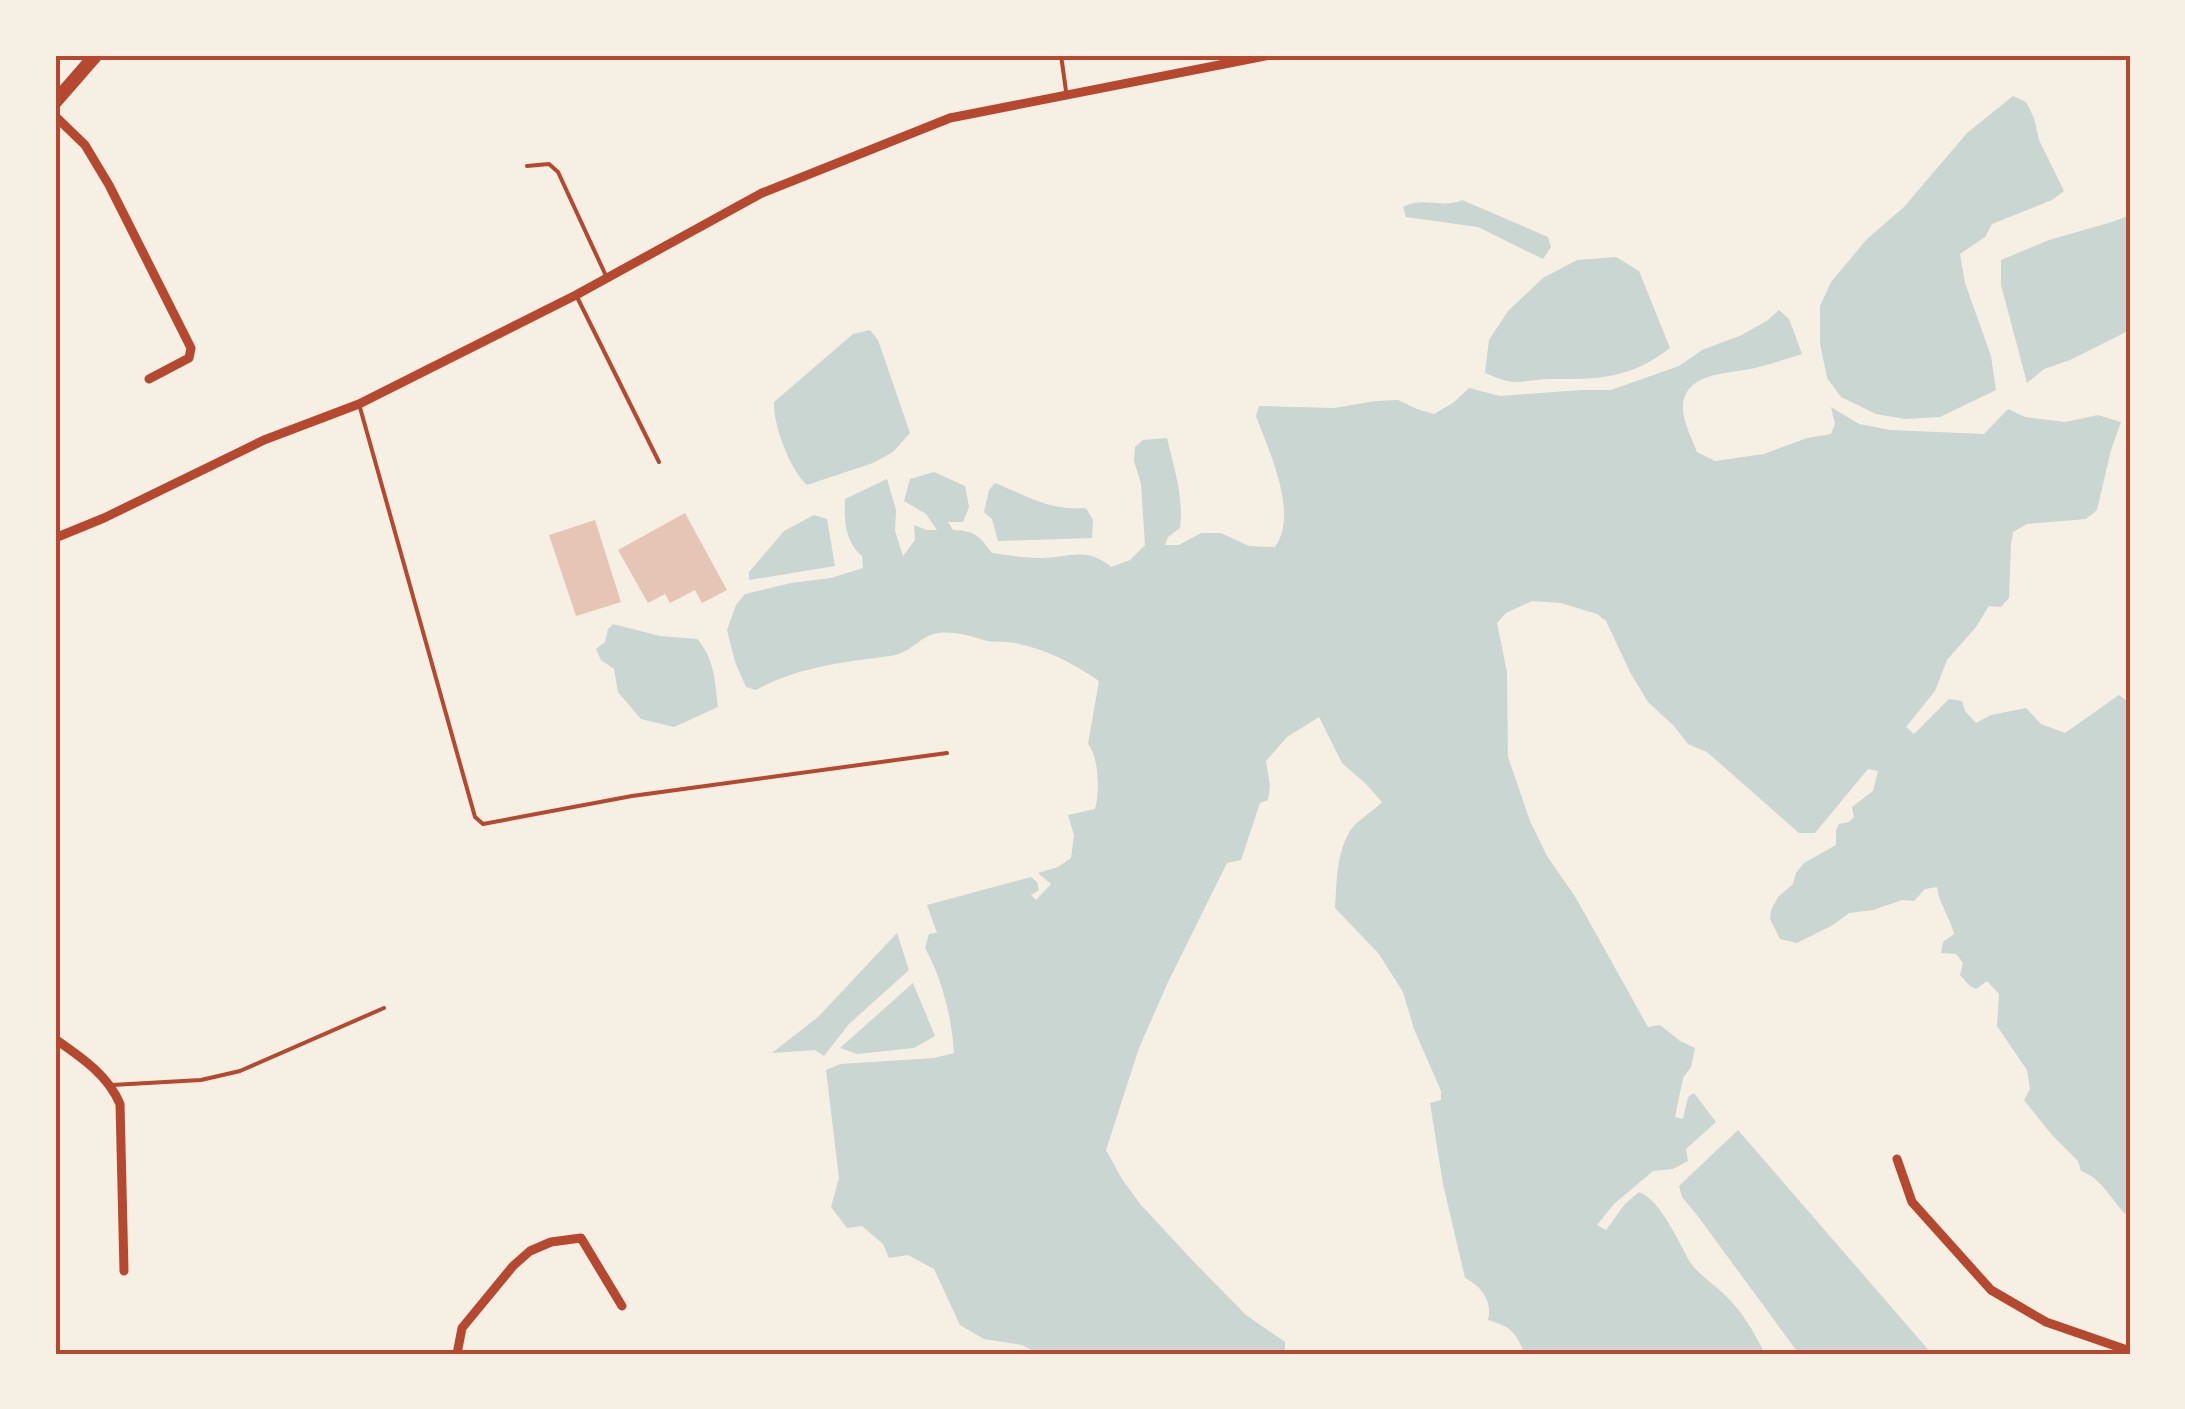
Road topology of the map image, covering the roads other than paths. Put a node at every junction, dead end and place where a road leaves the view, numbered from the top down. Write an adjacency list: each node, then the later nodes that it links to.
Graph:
1 (96, 55): 5 (highway)
2 (1061, 55): 4 (lane)
3 (1270, 55): 4 (street)
4 (1067, 96): 8 (street)
5 (55, 102)
6 (55, 116): 10 (street)
7 (527, 166): 8 (lane)
8 (607, 278): 9 (street)
9 (576, 295): 11 (street); 12 (lane)
10 (149, 379)
11 (358, 404): 13 (street); 14 (lane)
12 (659, 462)
13 (55, 538)
14 (947, 753)
15 (384, 1008): 17 (lane)
16 (55, 1038): 17 (street)
17 (112, 1084): 19 (street)
18 (1897, 1160): 21 (street)
19 (124, 1272)
20 (622, 1306): 22 (street)
21 (2130, 1351)
22 (457, 1354)

